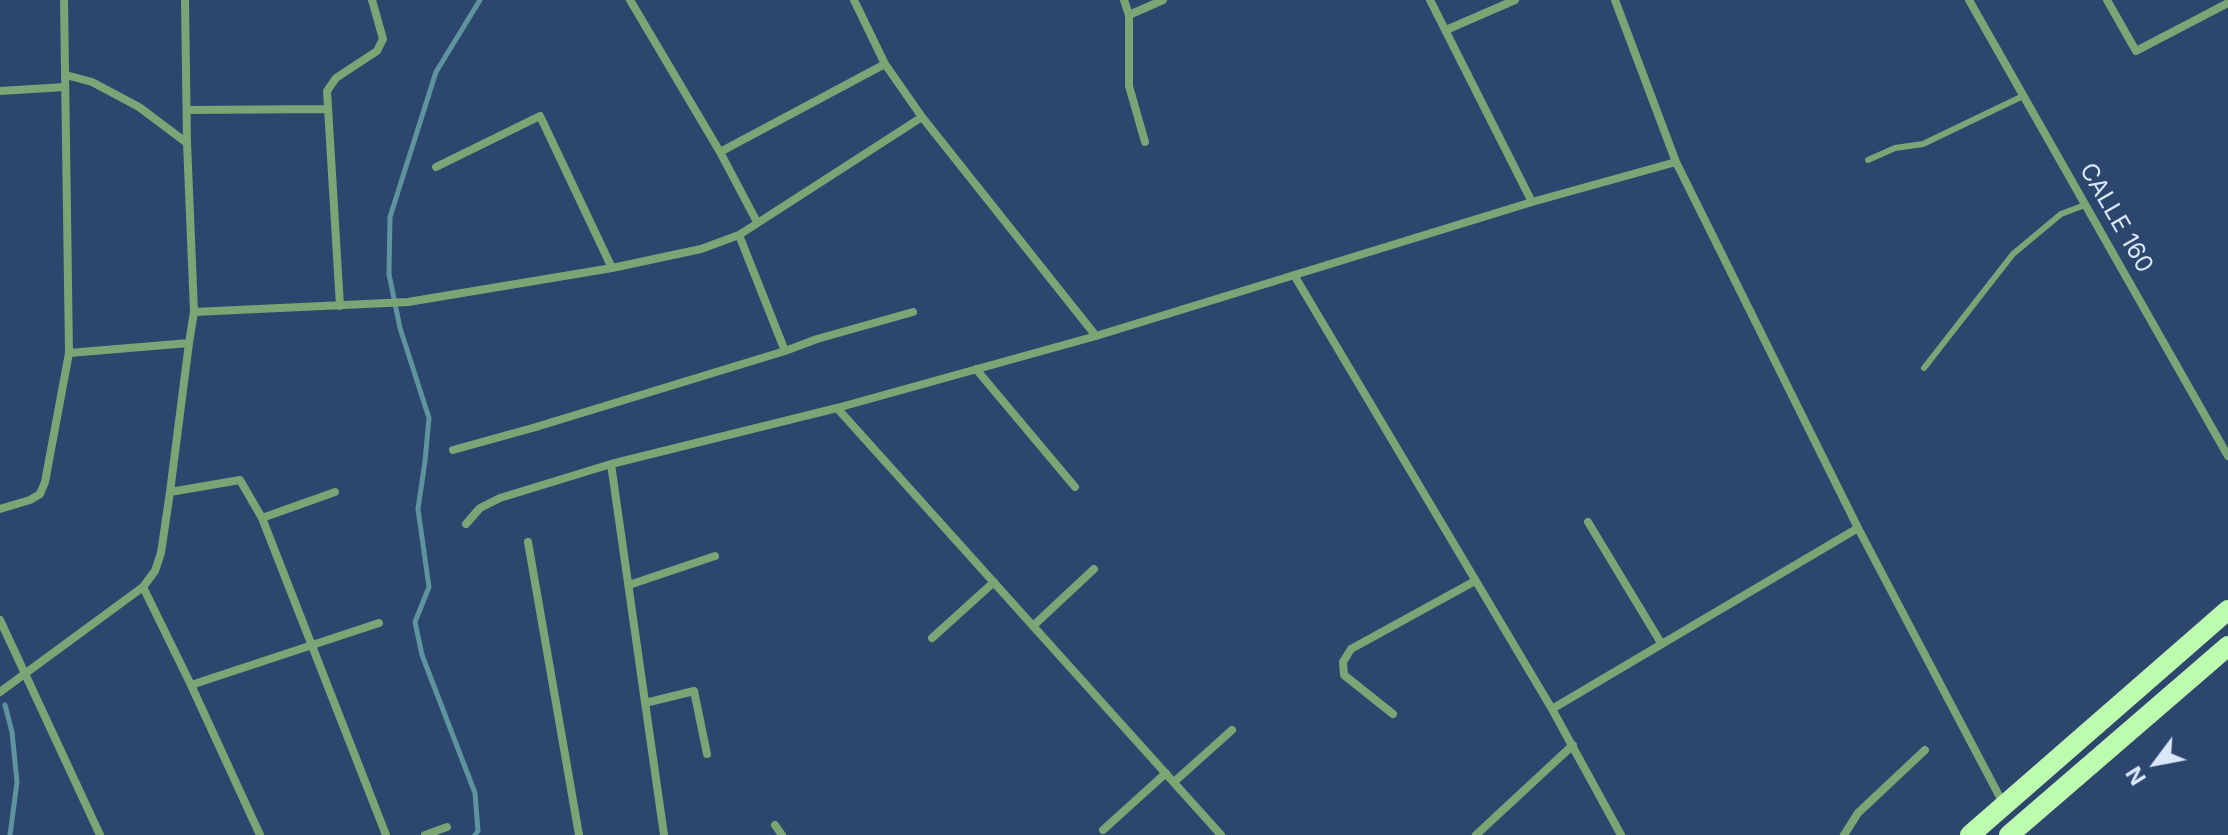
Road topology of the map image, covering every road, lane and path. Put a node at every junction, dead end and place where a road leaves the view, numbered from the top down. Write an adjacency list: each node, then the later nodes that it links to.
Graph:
1 (64, 0): 17 (street)
2 (185, 0): 22 (street)
3 (372, 0): 21 (street)
4 (630, 0): 26 (street)
5 (854, 0): 16 (street)
6 (1124, 0): 14 (street)
7 (1163, 0): 14 (street)
8 (1430, 0): 15 (street)
9 (1515, 0): 15 (street)
10 (1615, 0): 28 (street)
11 (1969, 0): 20 (street, CALLE 160)
12 (2107, 0): 13 (street)
13 (2228, 3)
14 (1129, 15): 24 (street)
15 (1446, 30): 30 (street)
16 (885, 64): 23 (street); 26 (street)
17 (66, 75): 18 (street); 25 (street)
18 (65, 87): 19 (street); 42 (street)
19 (0, 91)
20 (2023, 96): 27 (lane); 31 (street, CALLE 160)
21 (328, 109): 22 (street); 36 (street)
22 (187, 110): 25 (street)
23 (922, 117): 32 (street); 39 (street)
24 (1145, 142)
25 (187, 143): 37 (street)
26 (720, 152): 32 (street)
27 (1868, 160)
28 (1676, 162): 30 (street); 56 (street)
29 (436, 167): 34 (street)
30 (1532, 202): 35 (street)
31 (2085, 205): 43 (lane); 47 (street, CALLE 160)
32 (757, 222): 33 (street)
33 (739, 235): 34 (street); 41 (street)
34 (612, 268): 36 (street)
35 (1294, 275): 39 (street); 60 (street)
36 (340, 306): 37 (street)
37 (194, 312): 40 (street)
38 (913, 312): 41 (street)
39 (1096, 336): 44 (street)
40 (189, 343): 42 (street); 50 (street)
41 (785, 351): 46 (street)
42 (69, 353): 52 (street)
43 (1924, 368)
44 (976, 369): 45 (street); 49 (street)
45 (837, 408): 48 (street); 61 (street)
46 (453, 450)
47 (2228, 456)
48 (611, 464): 55 (street); 62 (street)
49 (1075, 487)
50 (170, 492): 53 (street); 63 (street)
51 (335, 492): 53 (street)
52 (0, 509)
53 (262, 518): 70 (street)
54 (1588, 522): 69 (street)
55 (466, 524)
56 (1858, 528): 69 (street); 84 (street)
57 (528, 542): 93 (street)
58 (715, 556): 62 (street)
59 (1094, 569): 67 (street)
60 (1475, 581): 76 (street); 77 (street)
61 (994, 582): 67 (street); 68 (street)
62 (629, 585): 75 (street)
63 (143, 587): 72 (street); 73 (street)
64 (2228, 610): 84 (main road)
65 (0, 620): 72 (street)
66 (379, 623): 70 (street)
67 (1033, 626): 82 (street)
68 (932, 638)
69 (1661, 643): 76 (street)
70 (313, 644): 73 (street); 91 (street)
71 (2228, 646): 88 (main road)
72 (26, 673): 74 (street); 89 (street)
73 (191, 685): 90 (street)
74 (0, 692)
75 (645, 703): 81 (street); 94 (street)
76 (1552, 709): 79 (street)
77 (1393, 714)
78 (1232, 730): 83 (street)
79 (1573, 745): 97 (street); 98 (street)
80 (1925, 750): 99 (street)
81 (707, 754)
82 (1166, 773): 83 (street); 87 (street)
83 (1174, 782): 96 (street)
84 (2004, 805): 100 (main road)
85 (775, 825): 95 (street)
86 (447, 827): 92 (street)
87 (1103, 830)
88 (2016, 833)
89 (100, 835)
90 (260, 835)
91 (386, 835)
92 (425, 835)
93 (579, 835)
94 (664, 835)
95 (782, 835)
96 (1221, 835)
97 (1476, 835)
98 (1621, 835)
99 (1844, 835)
100 (1970, 835)

